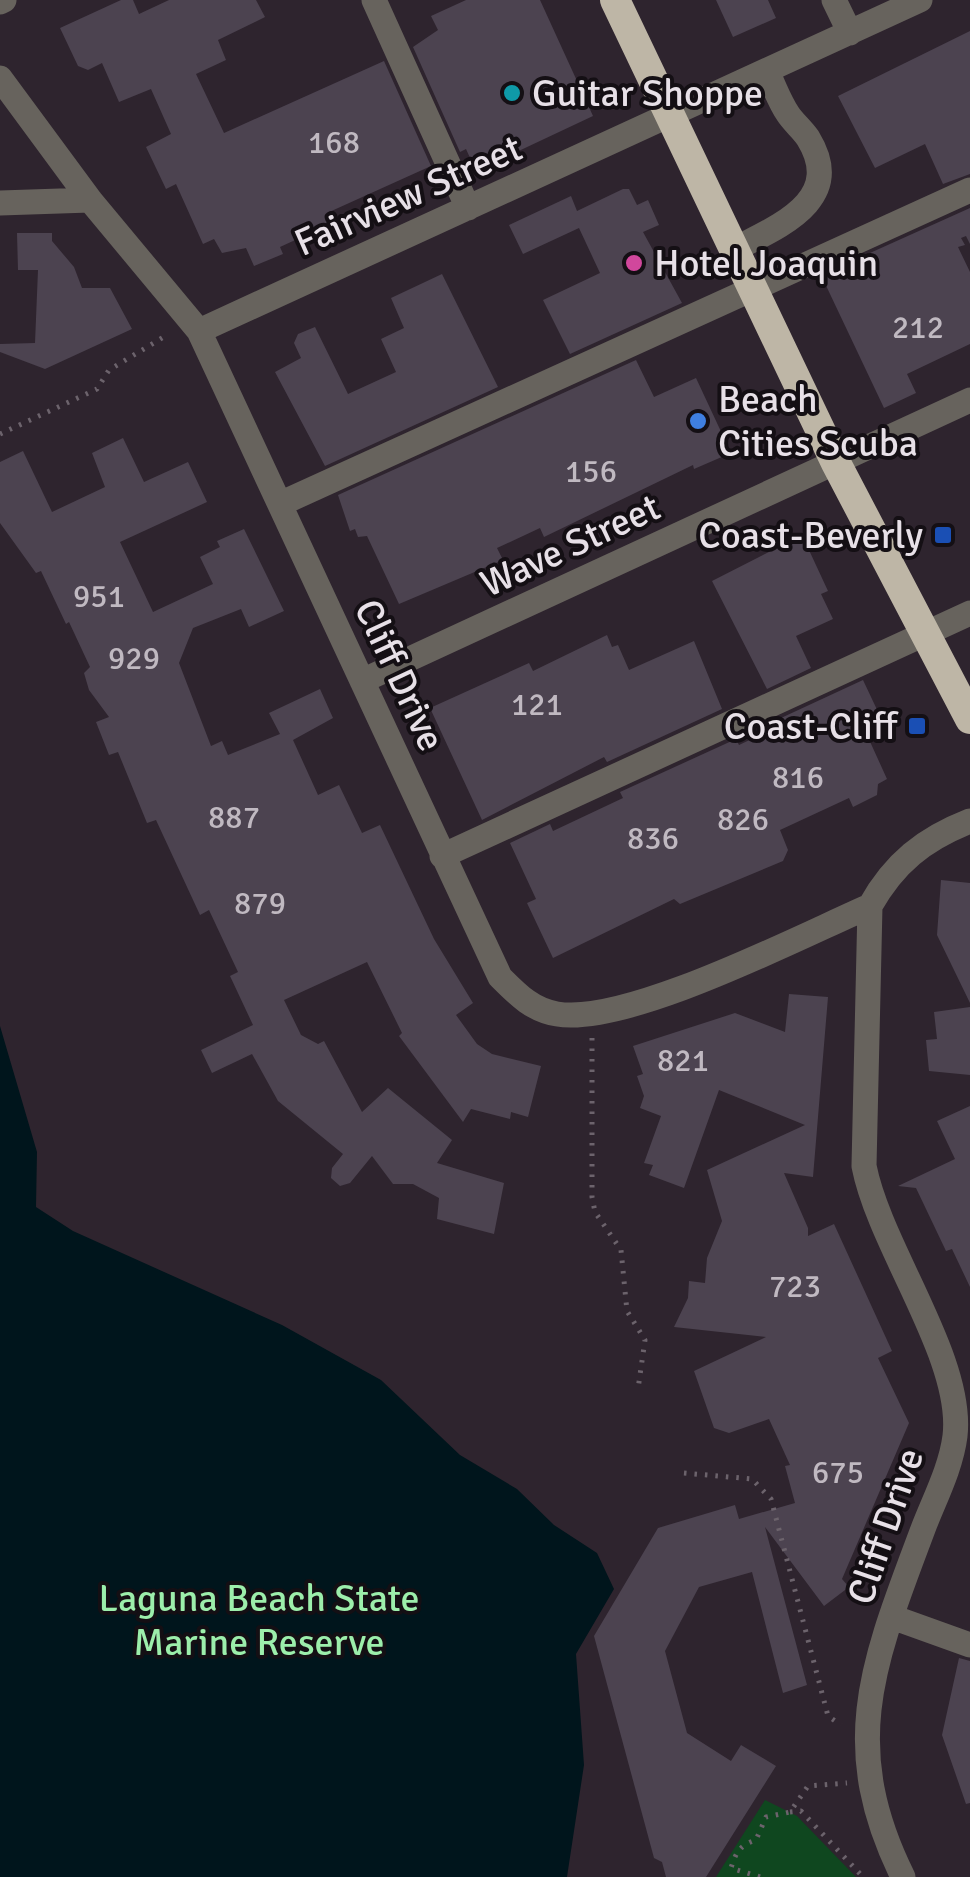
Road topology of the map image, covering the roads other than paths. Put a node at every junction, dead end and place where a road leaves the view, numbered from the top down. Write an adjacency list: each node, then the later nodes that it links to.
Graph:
1 (374, 0): 12 (street)
2 (615, 0): 8 (highway)
3 (834, 0): 5 (street)
4 (920, 0): 5 (street, Fairview Street)
5 (850, 33): 6 (street, Fairview Street)
6 (767, 72): 8 (street, Fairview Street); 13 (street)
7 (0, 78): 10 (street, Cliff Drive)
8 (671, 115): 12 (street, Fairview Street); 13 (highway)
9 (970, 190): 14 (street)
10 (90, 200): 11 (street); 15 (street, Cliff Drive)
11 (0, 203)
12 (468, 208): 15 (street, Fairview Street)
13 (735, 249): 14 (highway)
14 (756, 290): 17 (highway); 18 (street)
15 (198, 331): 18 (street, Cliff Drive)
16 (970, 400): 17 (street, Wave Street)
17 (836, 463): 20 (highway); 21 (street, Wave Street)
18 (280, 504): 21 (street, Cliff Drive)
19 (970, 614): 20 (street)
20 (927, 634): 22 (highway); 24 (street)
21 (362, 681): 24 (street, Cliff Drive)
22 (970, 719)
23 (970, 822): 25 (street)
24 (442, 856): 25 (street, Cliff Drive)
25 (870, 906): 26 (street, Cliff Drive)
26 (892, 1617): 27 (street); 28 (street, Cliff Drive)
27 (970, 1646)
28 (903, 1877)

